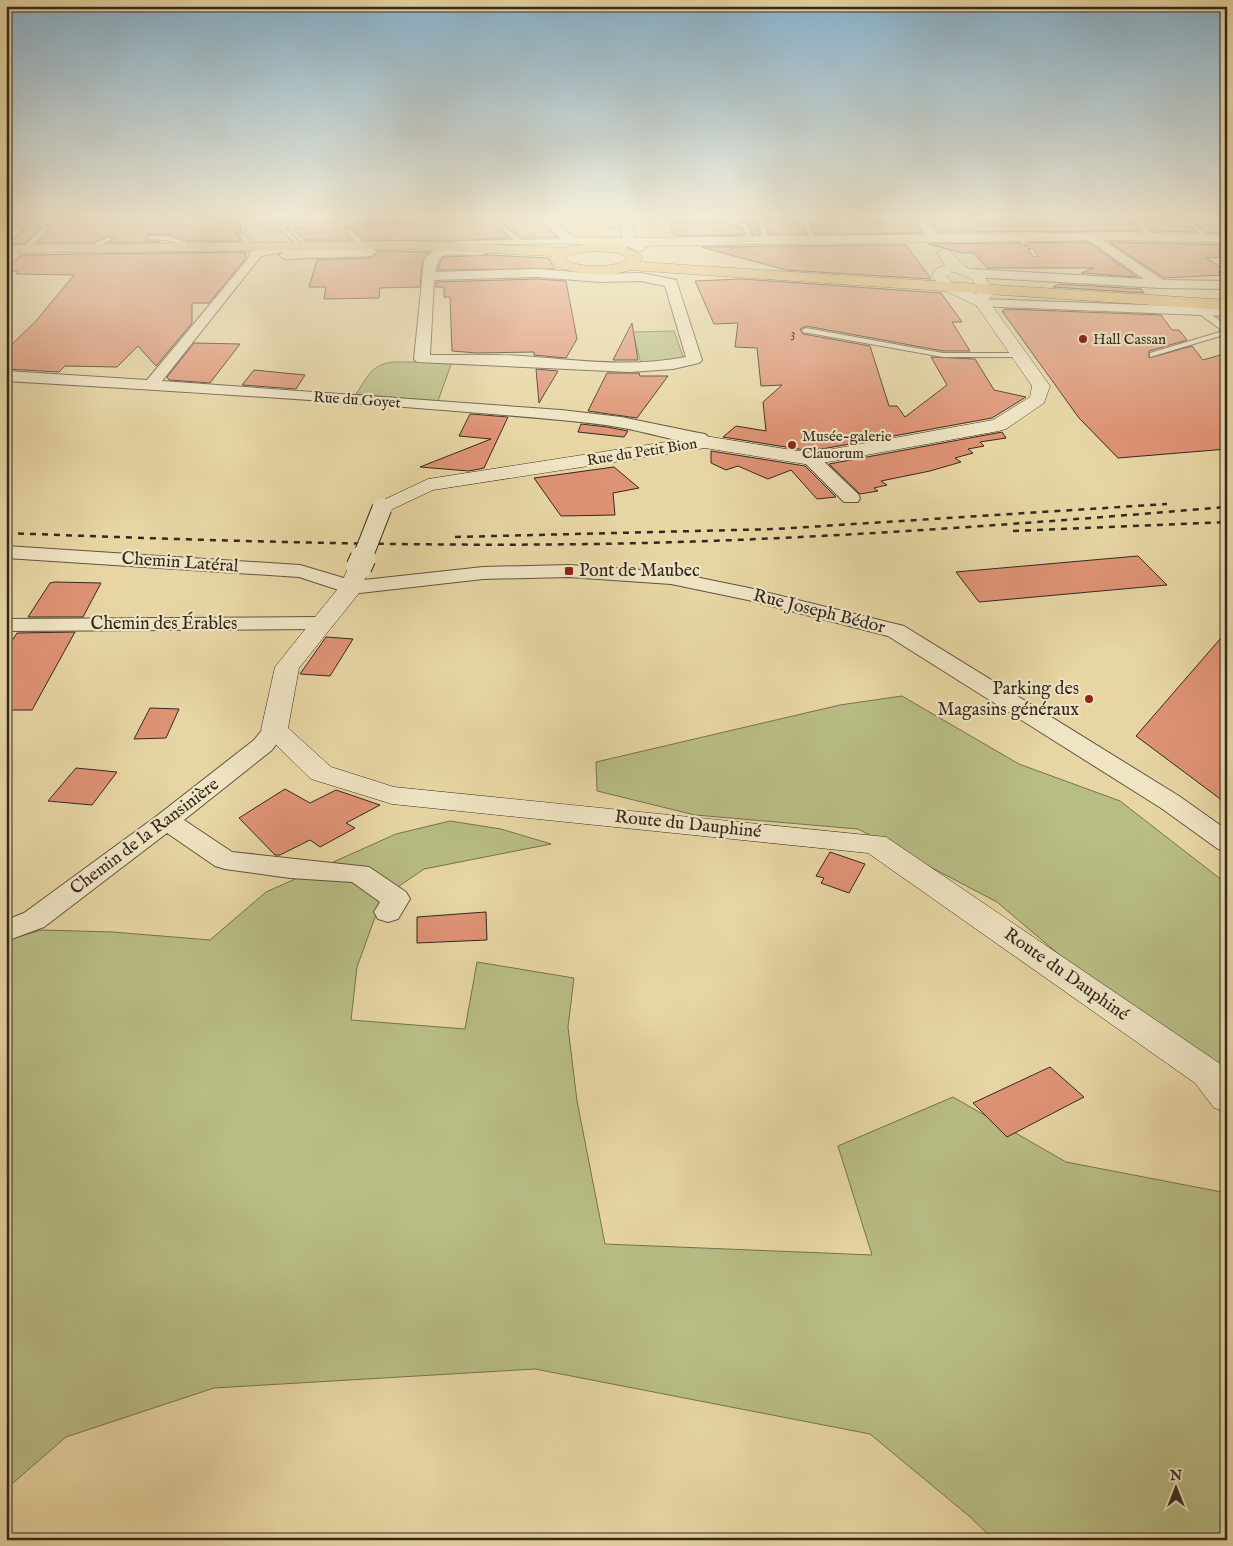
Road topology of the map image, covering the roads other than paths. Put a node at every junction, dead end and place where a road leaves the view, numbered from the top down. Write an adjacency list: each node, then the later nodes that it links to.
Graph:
1 (232, 288): 18 (street)
2 (427, 288): 3 (street)
3 (673, 288)
4 (976, 288): 8 (main road)
5 (1012, 288): 8 (street)
6 (1031, 288): 8 (main road)
7 (1135, 288): 9 (main road)
8 (981, 289): 10 (main road); 11 (street); 15 (street)
9 (1227, 291)
10 (1227, 304)
11 (1201, 311): 12 (street); 14 (lane)
12 (1227, 312)
13 (806, 330): 15 (lane)
14 (1227, 331): 16 (lane)
15 (1018, 355): 20 (street, Rue du Petit Bion)
16 (1153, 355)
17 (6, 376): 18 (street, Rue du Goyet)
18 (150, 386): 19 (street, Rue du Goyet)
19 (705, 442): 20 (street, Rue du Petit Bion); 23 (street, Rue du Petit Bion, bridge)
20 (811, 458): 21 (street)
21 (851, 498)
22 (6, 552): 23 (street, Chemin Latéral)
23 (355, 577): 24 (street); 28 (street, Rue Joseph Bédor)
24 (322, 623): 25 (street, Chemin des Érables); 26 (street)
25 (6, 624)
26 (274, 730): 27 (street, Chemin de la Ransinière); 31 (street, Route du Dauphiné)
27 (167, 821): 29 (street); 30 (street, Chemin de la Ransinière)
28 (1227, 843)
29 (388, 912)
30 (6, 931)
31 (1227, 1098)

